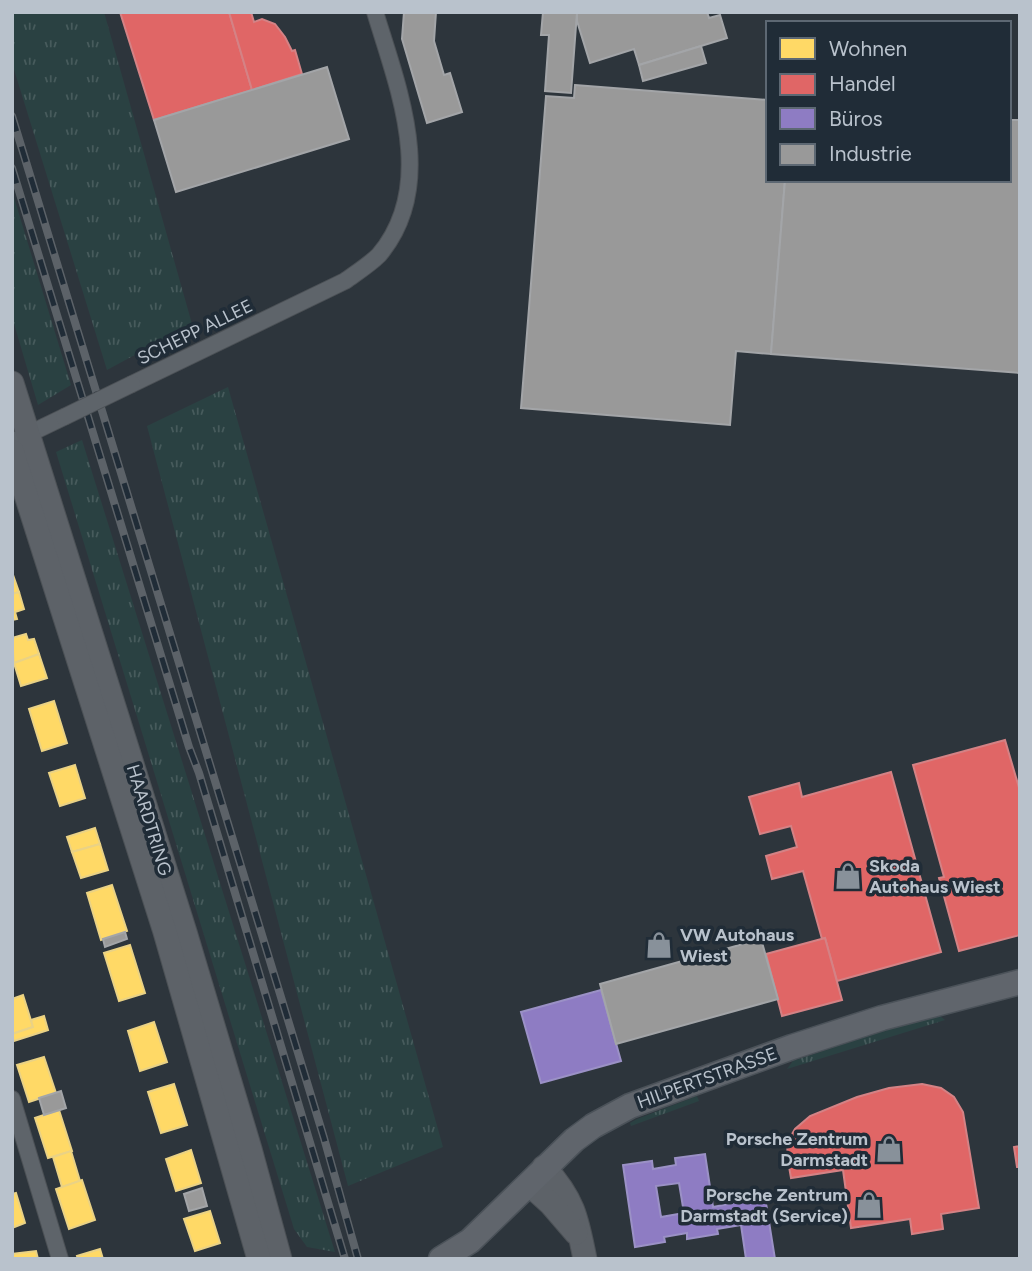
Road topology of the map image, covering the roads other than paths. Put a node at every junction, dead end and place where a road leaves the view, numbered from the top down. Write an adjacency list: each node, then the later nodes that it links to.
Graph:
1 (375, 12): 3 (street, SCHEPP ALLEE, bridge)
2 (12, 383): 3 (main road, HAARDTRING)
3 (20, 438): 11 (main road, HAARDTRING)
4 (12, 451): 10 (main road, HAARDTRING)
5 (1020, 982): 7 (main road, HILPERTSTRASSE)
6 (12, 1099): 9 (street)
7 (536, 1175): 8 (main road); 12 (main road, HILPERTSTRASSE)
8 (583, 1249)
9 (61, 1259)
10 (259, 1259)
11 (280, 1259)
12 (441, 1259)

